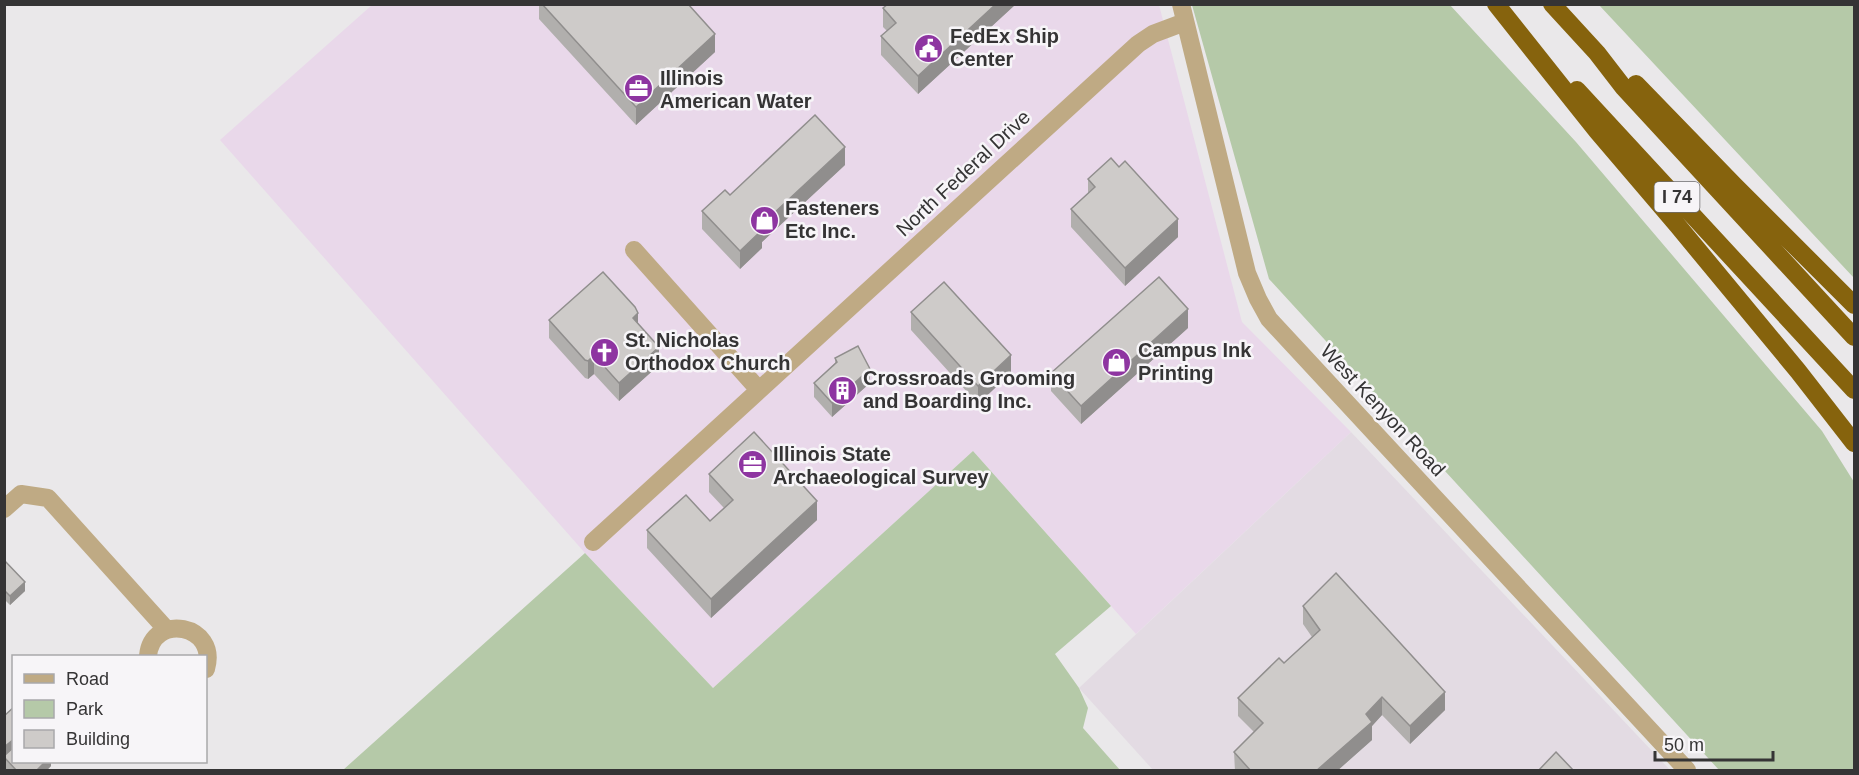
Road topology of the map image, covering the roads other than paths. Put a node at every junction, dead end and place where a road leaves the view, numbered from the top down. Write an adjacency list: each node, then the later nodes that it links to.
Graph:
1 (1497, 4): 9 (highway, I 74); 10 (highway)
2 (1552, 4): 4 (highway, I 74)
3 (1183, 13): 8 (street, North Federal Drive); 16 (street, West Kenyon Road)
4 (1597, 53): 6 (highway); 7 (highway, I 74)
5 (634, 250): 8 (street)
6 (1854, 305)
7 (1854, 337)
8 (759, 390): 12 (street, North Federal Drive)
9 (1854, 390)
10 (1854, 443)
11 (4, 509): 13 (street)
12 (593, 542)
13 (167, 630): 14 (street); 15 (street)
14 (149, 655)
15 (207, 655)
16 (1687, 771)

